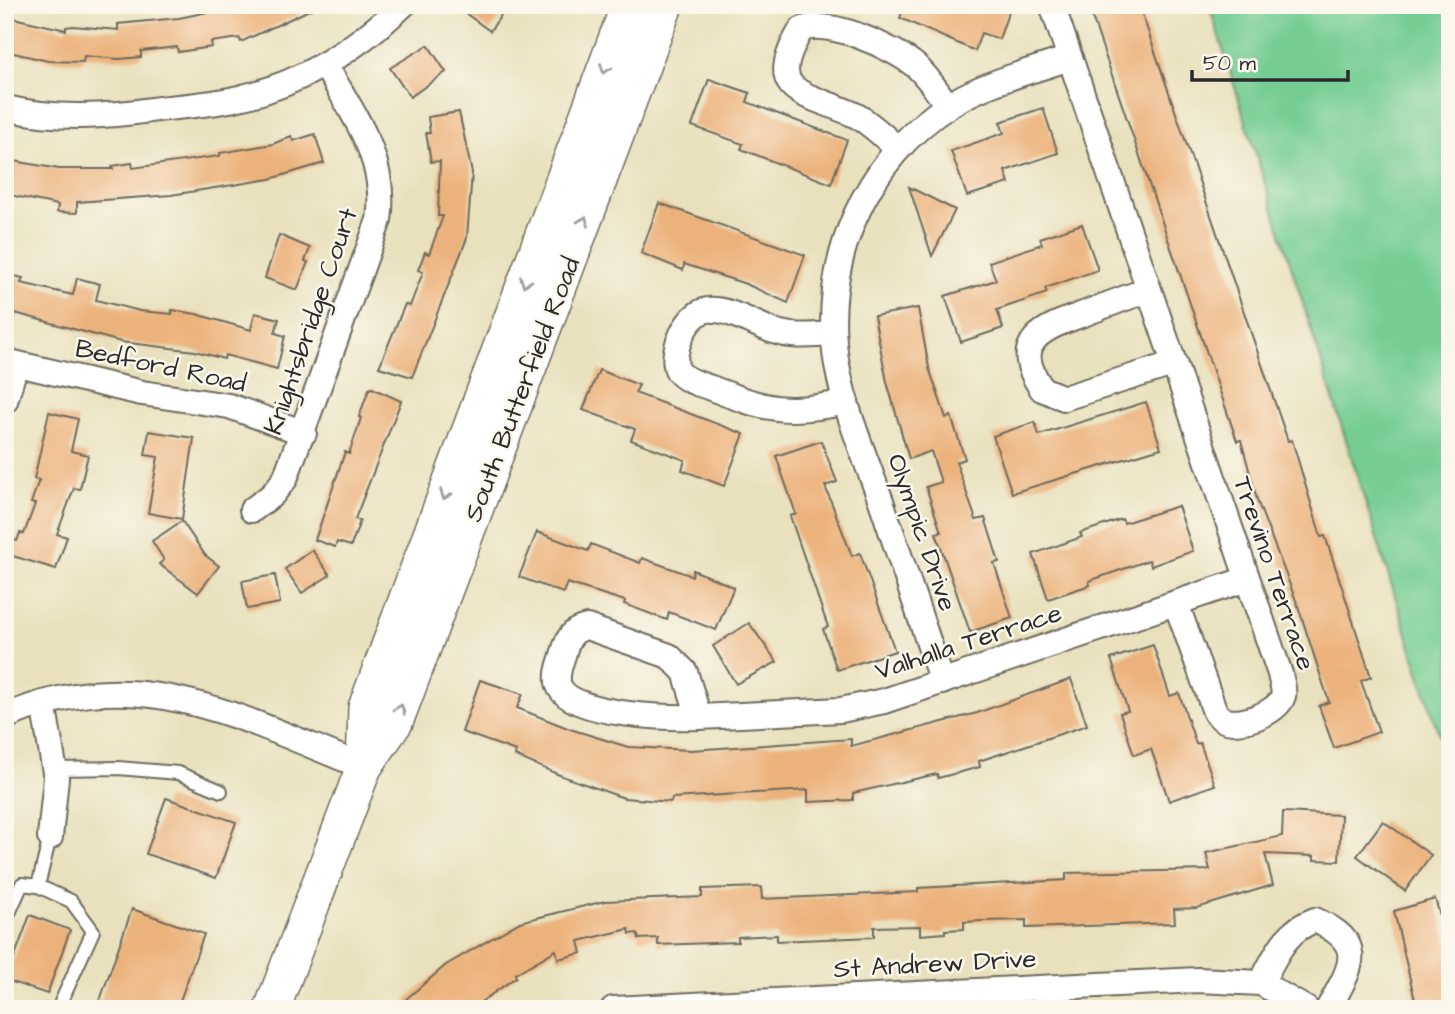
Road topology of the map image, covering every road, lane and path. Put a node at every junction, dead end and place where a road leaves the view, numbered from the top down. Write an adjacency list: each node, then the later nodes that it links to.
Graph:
1 (403, 5): 6 (street)
2 (629, 5): 24 (main road, South Butterfield Road, one-way to 24)
3 (665, 5): 24 (main road, South Butterfield Road, one-way to 3)
4 (1052, 5): 5 (street, Trevino Terrace)
5 (1069, 58): 7 (street, Olympic Drive); 10 (street, Trevino Terrace)
6 (325, 65): 8 (street); 16 (street, Knightsbridge Court)
7 (948, 106): 9 (street, Olympic Drive); 9 (street)
8 (5, 108)
9 (898, 149): 11 (street, Olympic Drive)
10 (1147, 290): 13 (street, Trevino Terrace); 13 (street)
11 (833, 334): 15 (street, Olympic Drive); 15 (street)
12 (11, 363): 14 (street); 16 (street, Bedford Road)
13 (1173, 364): 18 (street, Trevino Terrace)
14 (5, 401)
15 (846, 402): 20 (street, Olympic Drive)
16 (303, 433): 17 (street, Knightsbridge Court)
17 (252, 510)
18 (1247, 579): 19 (street, Valhalla Terrace); 19 (street, Trevino Terrace)
19 (1176, 603): 20 (street, Valhalla Terrace)
20 (942, 682): 23 (street, Valhalla Terrace)
21 (43, 703): 22 (street); 24 (street); 25 (street)
22 (5, 717)
23 (699, 717): 23 (street, Valhalla Terrace)
24 (364, 767): 33 (main road, South Butterfield Road)
25 (55, 769): 26 (lane); 27 (street)
26 (221, 791)
27 (50, 837): 28 (lane)
28 (38, 886): 29 (lane); 32 (lane)
29 (5, 922)
30 (1261, 983): 31 (street, St Andrew Drive); 35 (street); 36 (street)
31 (751, 1005): 34 (street, St Andrew Drive)
32 (58, 1009)
33 (272, 1009)
34 (613, 1009)
35 (1306, 1009)
36 (1328, 1009)

